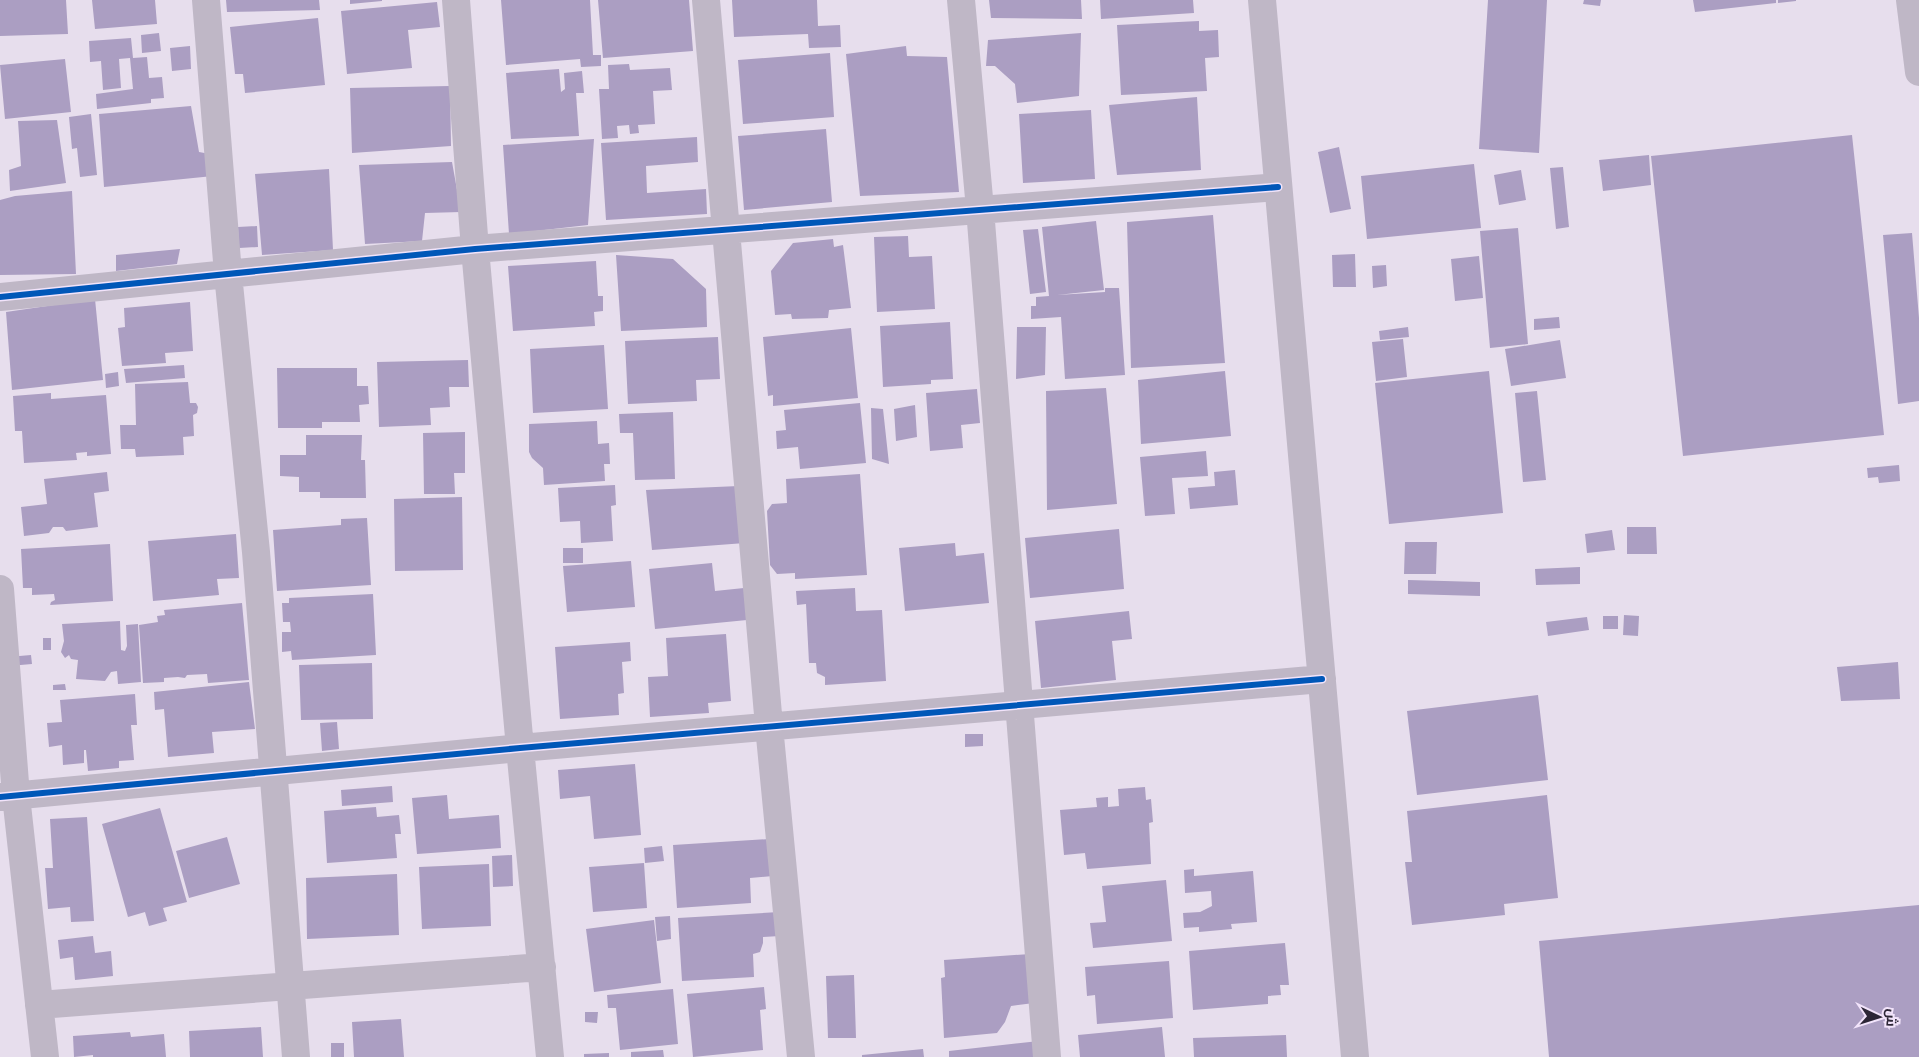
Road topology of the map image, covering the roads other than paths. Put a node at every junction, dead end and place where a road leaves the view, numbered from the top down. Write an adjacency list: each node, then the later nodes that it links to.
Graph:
1 (206, 0): 12 (street)
2 (456, 0): 11 (street)
3 (706, 0): 10 (street)
4 (961, 0): 9 (street)
5 (1262, 0): 8 (street)
6 (1910, 0): 7 (street)
7 (1919, 72)
8 (1278, 187): 9 (street); 16 (street)
9 (980, 209): 10 (street); 17 (street)
10 (727, 230): 11 (street); 18 (street)
11 (475, 248): 12 (street); 19 (street)
12 (228, 274): 13 (street); 20 (street)
13 (0, 297)
14 (0, 588): 15 (street)
15 (0, 595): 21 (street)
16 (1322, 679): 17 (street); 30 (street)
17 (1019, 706): 18 (street); 29 (street)
18 (769, 726): 19 (street); 28 (street)
19 (520, 748): 20 (street); 22 (street)
20 (274, 772): 21 (street); 23 (street)
21 (8, 796): 24 (street)
22 (542, 967): 23 (street); 27 (street)
23 (289, 987): 24 (street); 26 (street)
24 (39, 1005): 25 (street)
25 (44, 1057)
26 (296, 1057)
27 (550, 1057)
28 (801, 1057)
29 (1047, 1057)
30 (1355, 1057)

